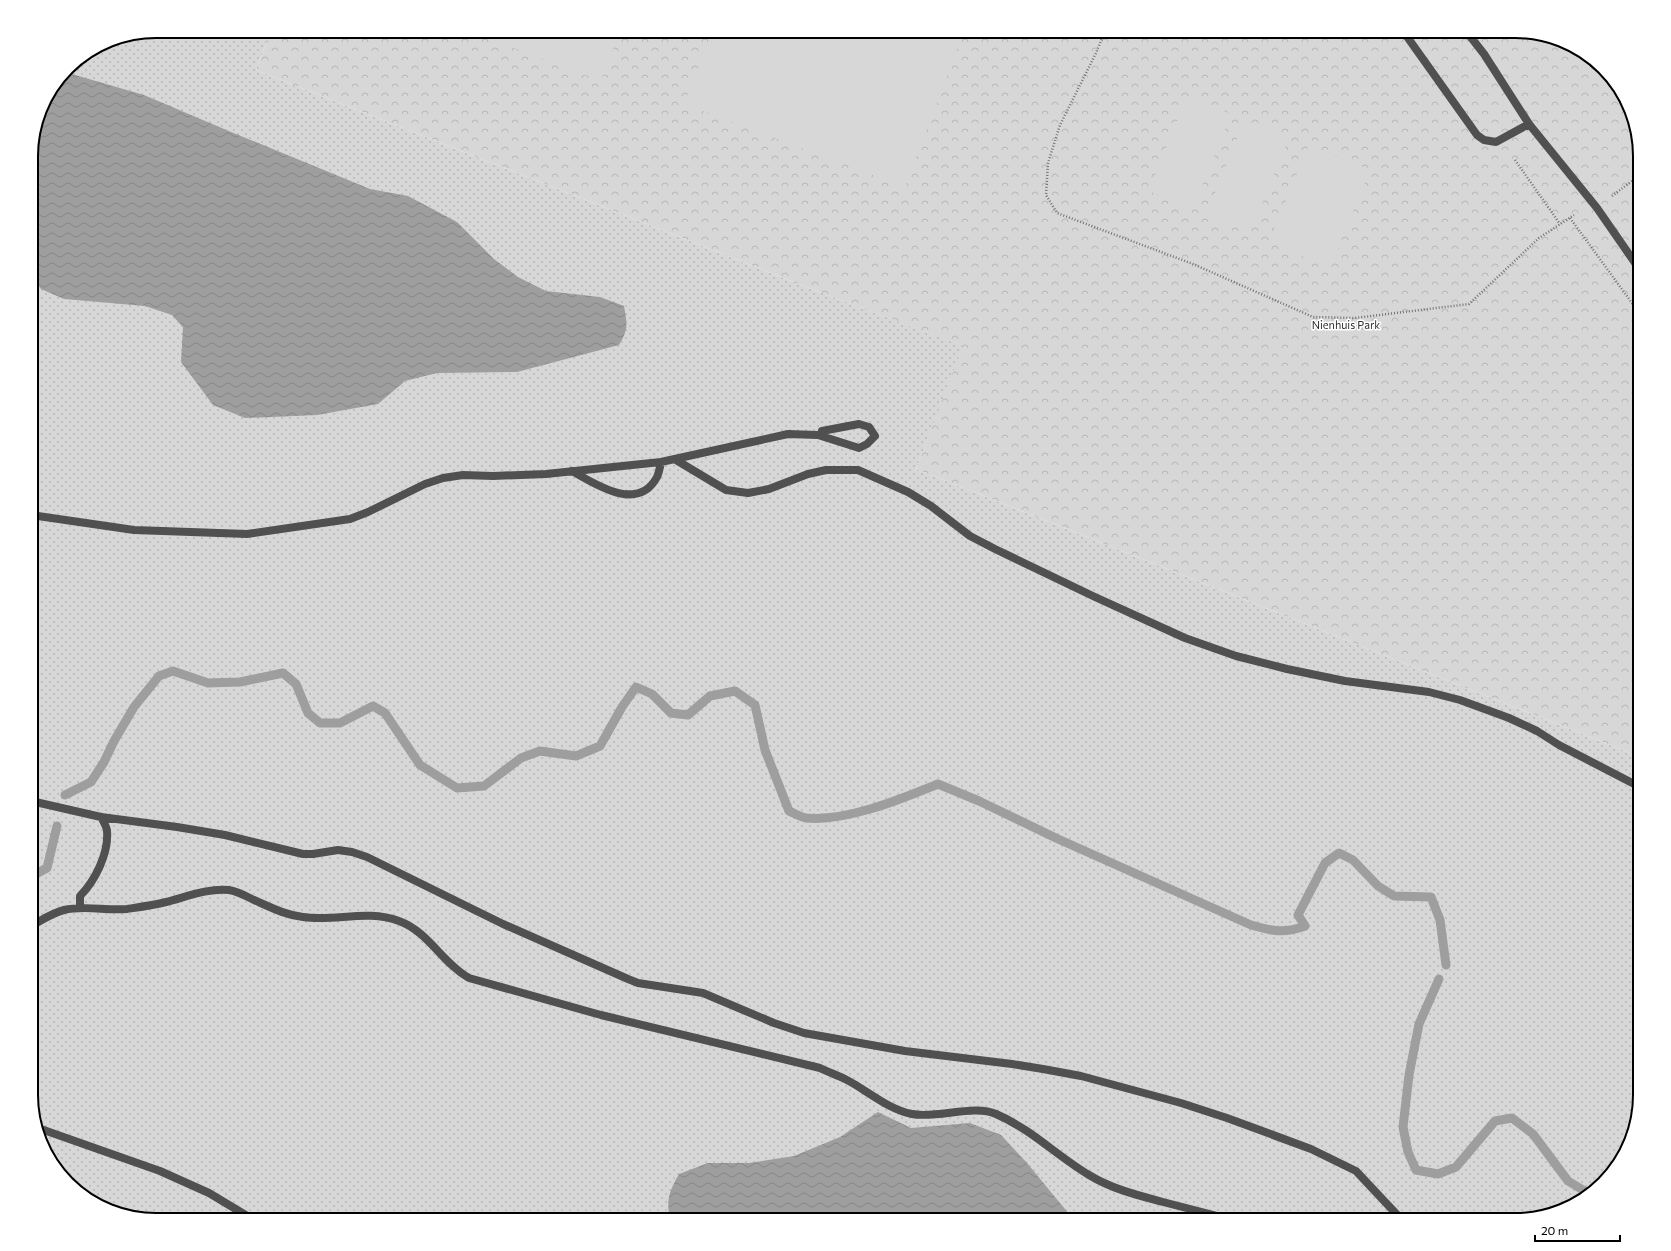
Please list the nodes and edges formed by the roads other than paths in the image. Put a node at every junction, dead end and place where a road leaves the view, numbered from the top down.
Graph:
1 (1408, 38) edge
2 (1471, 38) edge
3 (1529, 124) junction
4 (1633, 261) edge
5 (822, 431) dead end
6 (676, 460) junction
7 (661, 462) junction
8 (572, 471) junction
9 (38, 516) edge
10 (1633, 783) edge
11 (38, 803) edge
12 (101, 817) junction
13 (80, 907) junction
14 (38, 922) edge
15 (43, 1130) edge
16 (242, 1213) edge
17 (1206, 1213) edge
18 (1395, 1213) edge

1 - 3 lane
2 - 3 lane
3 - 4 lane
5 - 6 lane
6 - 7 lane
6 - 10 lane
7 - 8 lane
7 - 8 lane
8 - 9 lane
11 - 12 lane
12 - 13 lane
12 - 18 lane
13 - 14 lane
13 - 17 lane
15 - 16 lane

